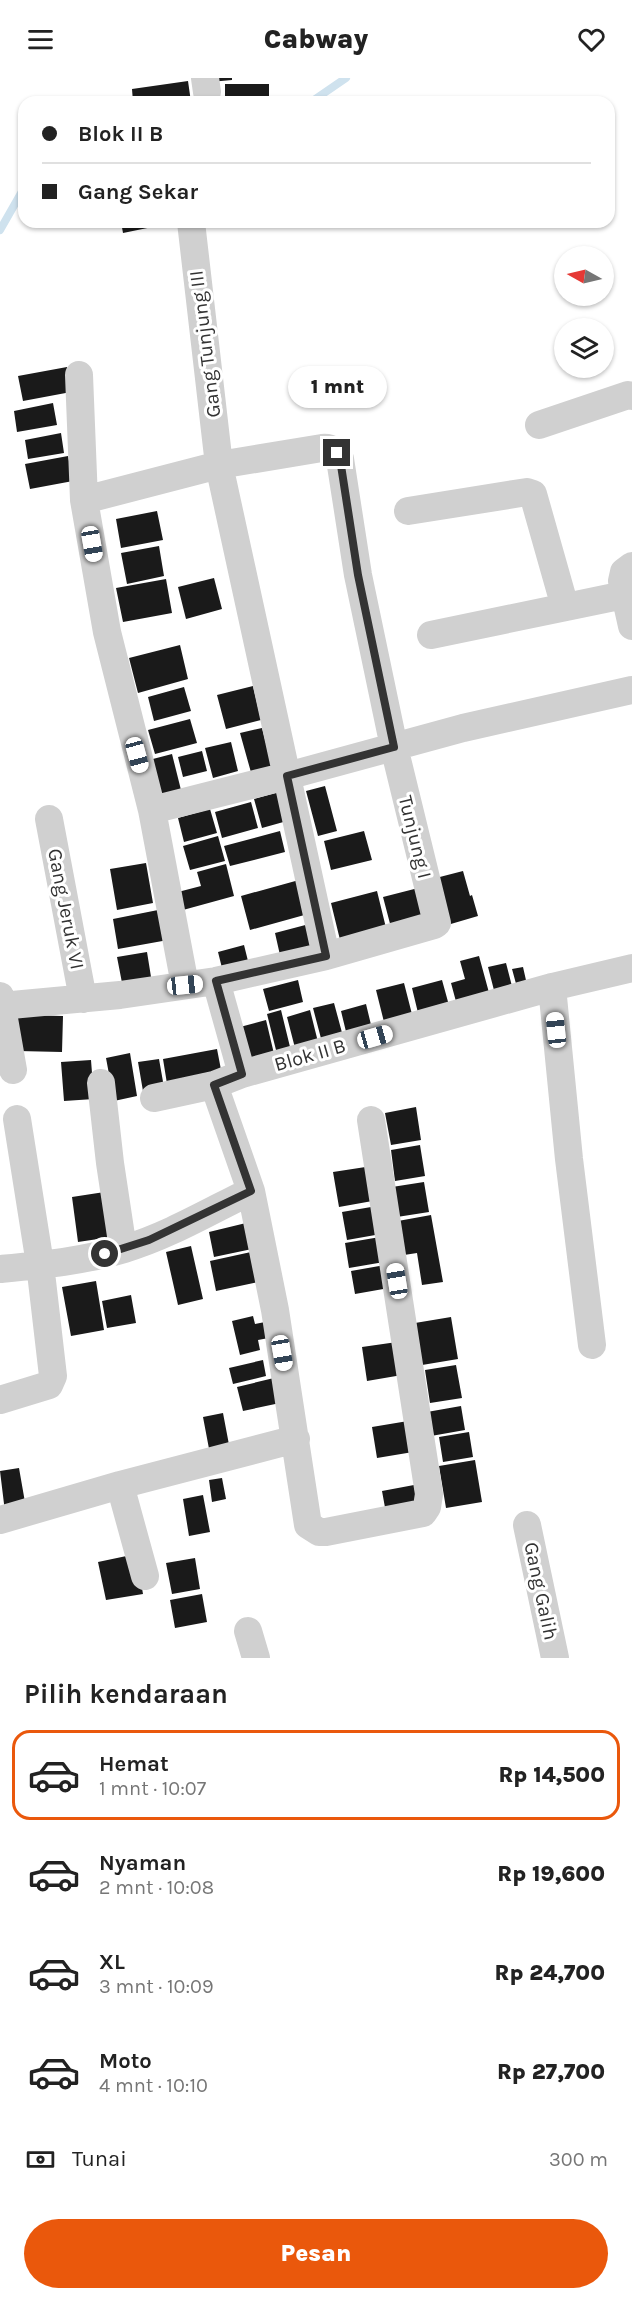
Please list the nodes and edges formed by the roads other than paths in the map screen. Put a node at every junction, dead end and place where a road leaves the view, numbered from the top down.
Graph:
1 (192, 228) edge
2 (80, 375) dead end
3 (632, 396) edge
4 (538, 425) dead end
5 (219, 465) junction
6 (84, 500) junction
7 (408, 511) dead end
8 (632, 566) edge
9 (624, 595) junction
10 (565, 606) junction
11 (632, 626) edge
12 (431, 635) dead end
13 (632, 690) edge
14 (394, 747) junction
15 (287, 776) junction
16 (152, 810) junction
17 (49, 819) dead end
18 (326, 956) junction
19 (632, 968) edge
20 (216, 981) junction
21 (185, 985) junction
22 (552, 987) junction
23 (82, 999) junction
24 (1, 1003) edge
25 (14, 1070) dead end
26 (242, 1074) junction
27 (101, 1083) dead end
28 (214, 1085) junction
29 (154, 1098) dead end
30 (17, 1119) dead end
31 (371, 1120) dead end
32 (251, 1191) junction
33 (123, 1249) junction
34 (40, 1264) junction
35 (0, 1269) edge
36 (592, 1345) dead end
37 (0, 1400) edge
38 (296, 1439) junction
39 (120, 1485) junction
40 (0, 1520) edge
41 (527, 1525) dead end
42 (145, 1576) dead end
43 (555, 1658) edge

1 - 5 street, Gang Tunjung III
2 - 6 street
3 - 4 street
5 - 6 street
5 - 14 street, Tunjung I
5 - 15 street, Gang Tunjung III
6 - 16 street
7 - 10 street
8 - 9 street
9 - 10 street
9 - 11 street
10 - 12 street
13 - 14 street
14 - 15 street
14 - 18 street, Tunjung I
15 - 16 street
15 - 18 street, Gang Tunjung III
16 - 21 street
17 - 23 street, Gang Jeruk VI
18 - 20 street
19 - 22 street, Blok II B
20 - 21 street
20 - 26 street
21 - 23 street
22 - 26 street, Blok II B
22 - 36 street
23 - 24 street
24 - 25 street
26 - 28 street, Blok II B
27 - 33 street
28 - 29 street, Blok II B
28 - 32 street
30 - 34 street
31 - 38 street
32 - 33 street
32 - 38 street
33 - 34 street
34 - 35 street
34 - 37 street
38 - 39 street
39 - 40 street
39 - 42 street
41 - 43 street, Gang Galih

